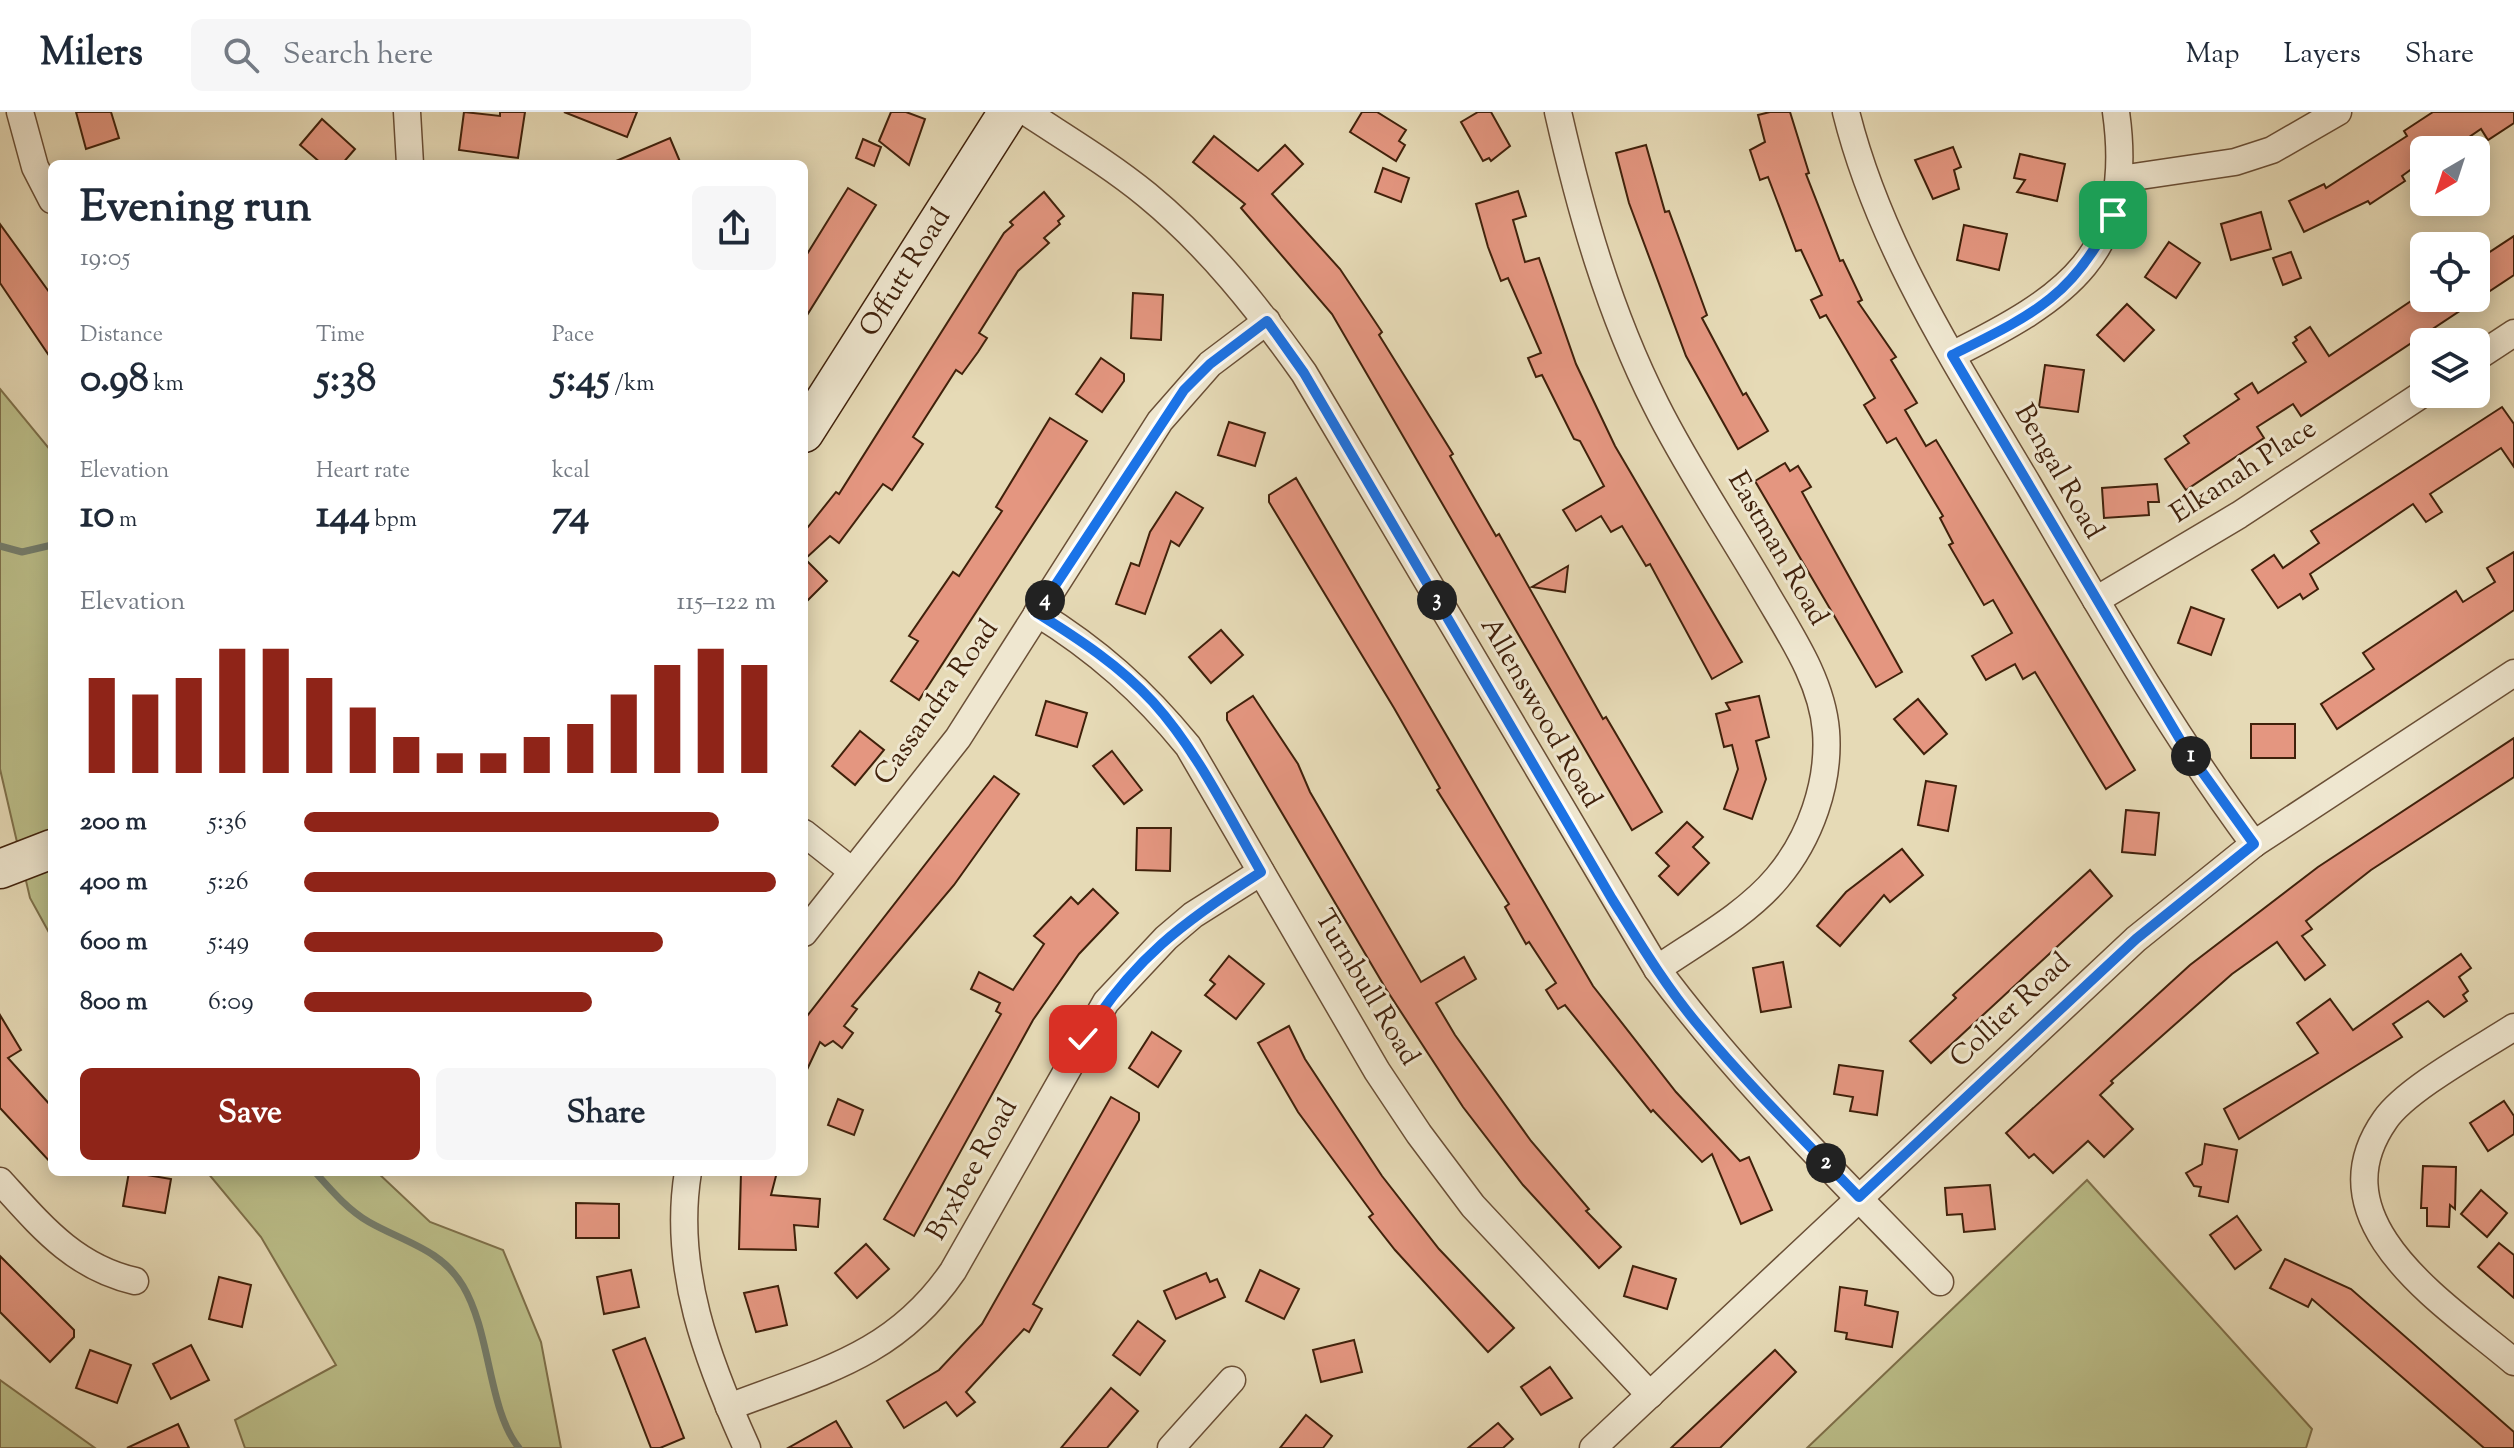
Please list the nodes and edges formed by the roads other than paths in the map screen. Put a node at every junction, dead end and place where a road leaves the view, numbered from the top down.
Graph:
1 (20, 112) edge
2 (407, 112) edge
3 (1008, 112) edge
4 (1026, 112) edge
5 (1558, 112) edge
6 (1846, 112) edge
7 (2116, 112) edge
8 (2338, 112) edge
9 (410, 160) edge
10 (2120, 179) junction
11 (48, 192) edge
12 (1267, 321) junction
13 (2514, 333) edge
14 (2490, 349) edge
15 (1952, 355) junction
16 (2410, 402) edge
17 (808, 427) edge
18 (2096, 600) junction
19 (1037, 613) junction
20 (2514, 673) edge
21 (808, 836) edge
22 (2254, 844) junction
23 (48, 851) edge
24 (0, 869) edge
25 (852, 871) junction
26 (1261, 872) junction
27 (808, 928) edge
28 (1657, 969) junction
29 (2514, 1027) edge
30 (688, 1176) edge
31 (0, 1181) edge
32 (1859, 1197) junction
33 (135, 1281) dead end
34 (1940, 1282) dead end
35 (2514, 1362) edge
36 (1232, 1380) dead end
37 (1650, 1395) junction
38 (729, 1407) junction
39 (747, 1448) edge
40 (1171, 1448) edge
41 (1593, 1448) edge

1 - 11 street
2 - 9 street
3 - 17 street, Offutt Road
4 - 12 street, Allenswood Road
5 - 28 street, Eastman Road
6 - 15 street, Bengal Road
7 - 10 street
8 - 10 street
10 - 15 street
12 - 19 street, Cassandra Road
12 - 28 street, Allenswood Road
13 - 14 street
15 - 18 street, Bengal Road
16 - 18 street, Elkanah Place
18 - 22 street, Bengal Road
19 - 25 street, Cassandra Road
19 - 26 street, Turnbull Road
20 - 22 street, Collier Road
21 - 25 street
22 - 32 street, Collier Road
23 - 24 street
25 - 27 street, Cassandra Road
26 - 37 street, Turnbull Road
26 - 38 street, Byxbee Road
28 - 32 street, Allenswood Road
29 - 35 street
30 - 38 street
31 - 33 street
32 - 34 street, Allenswood Road
32 - 37 street, Collier Road
36 - 40 street
37 - 41 street, Collier Road
38 - 39 street

